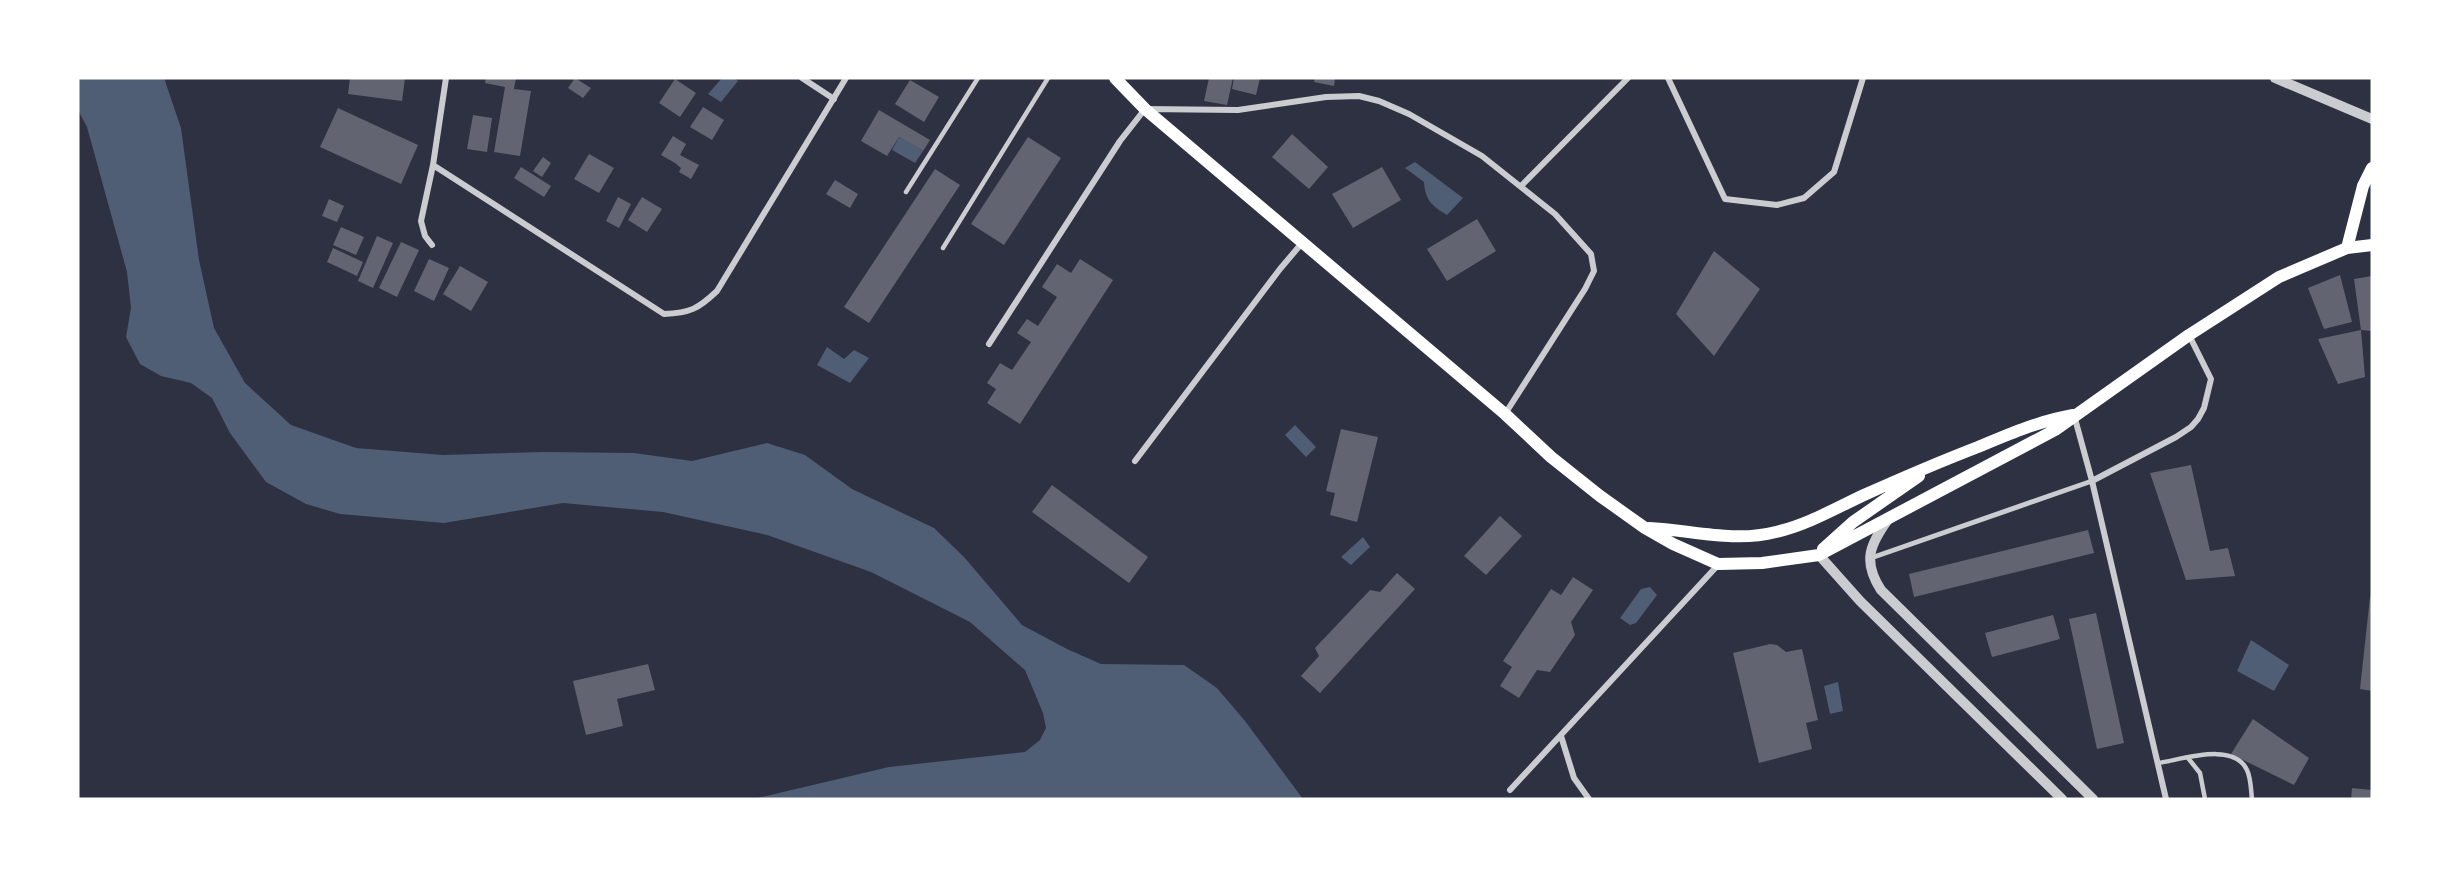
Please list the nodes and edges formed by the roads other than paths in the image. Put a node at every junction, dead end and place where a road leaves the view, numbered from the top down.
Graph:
1 (446, 78) edge
2 (802, 78) edge
3 (846, 78) edge
4 (978, 78) edge
5 (1048, 78) edge
6 (1115, 78) edge
7 (1628, 78) edge
8 (1668, 78) edge
9 (1863, 78) edge
10 (2275, 78) edge
11 (834, 99) junction
12 (1145, 109) junction
13 (2372, 119) edge
14 (433, 165) junction
15 (2372, 168) edge
16 (1521, 186) junction
17 (906, 192) dead end
18 (1302, 243) junction
19 (432, 245) dead end
20 (2372, 245) edge
21 (943, 248) dead end
22 (2347, 248) junction
23 (2189, 335) junction
24 (988, 344) dead end
25 (1505, 414) junction
26 (2074, 415) junction
27 (1135, 461) dead end
28 (1924, 467) junction
29 (2092, 481) junction
30 (1890, 516) junction
31 (1645, 528) junction
32 (1819, 555) junction
33 (1870, 559) junction
34 (1718, 564) junction
35 (1561, 736) junction
36 (2188, 758) junction
37 (2158, 763) junction
38 (1510, 790) dead end
39 (1589, 799) edge
40 (2062, 799) edge
41 (2093, 799) edge
42 (2166, 799) edge
43 (2205, 799) edge
44 (2252, 799) edge

1 - 14 street
2 - 11 street
3 - 11 street
4 - 17 lane
5 - 21 lane
6 - 12 main road
7 - 16 street
8 - 9 street
10 - 13 street
11 - 14 street
12 - 16 street
12 - 18 main road
12 - 24 street
14 - 19 street
15 - 22 main road
16 - 25 street
18 - 25 main road
18 - 27 street
20 - 22 main road
22 - 23 main road
23 - 26 main road
23 - 29 street
25 - 31 main road
26 - 28 main road
26 - 29 street
26 - 30 main road
28 - 31 main road
28 - 32 main road
29 - 33 street
29 - 37 street
30 - 32 main road
30 - 33 street
31 - 34 main road
32 - 34 main road
32 - 40 street
33 - 41 street
34 - 35 street
35 - 38 street
35 - 39 street
36 - 37 lane
36 - 43 lane
36 - 44 lane
37 - 42 street

